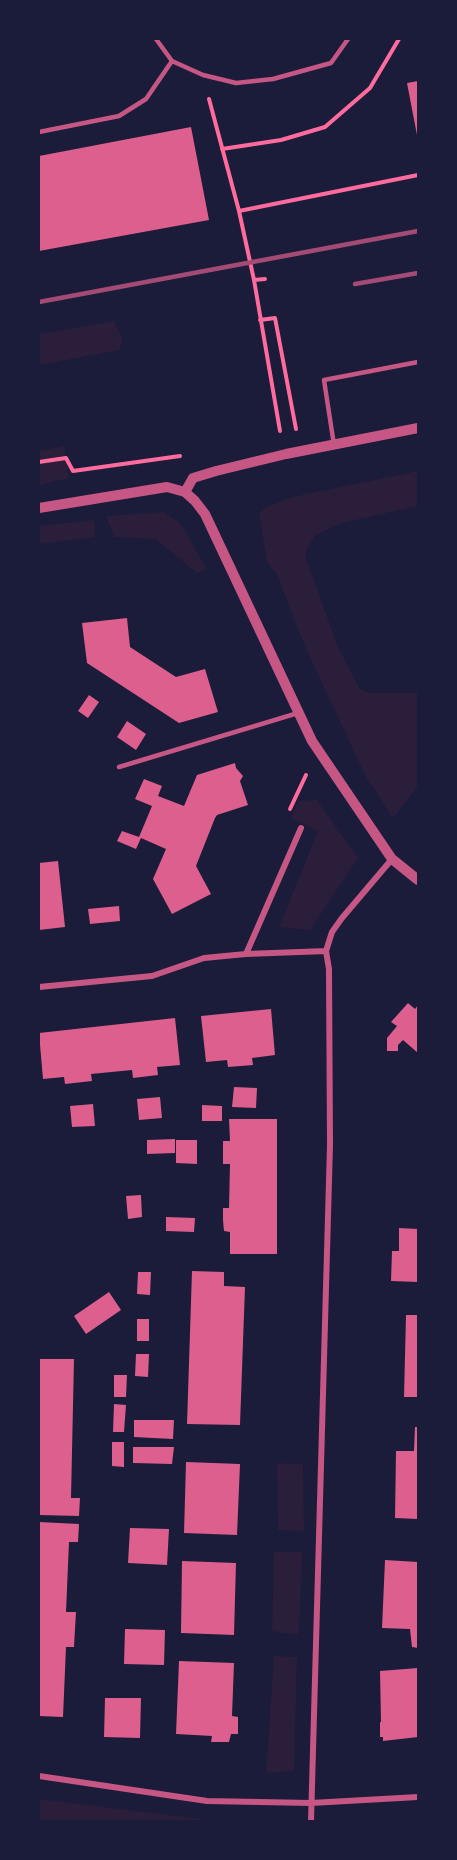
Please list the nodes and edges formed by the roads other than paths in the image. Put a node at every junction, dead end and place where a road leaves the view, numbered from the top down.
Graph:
1 (156, 39) edge
2 (348, 39) edge
3 (172, 61) junction
4 (39, 132) edge
5 (418, 362) edge
6 (418, 428) edge
7 (334, 445) junction
8 (185, 492) junction
9 (39, 508) edge
10 (298, 712) junction
11 (119, 767) dead end
12 (302, 828) road end
13 (392, 859) junction
14 (418, 880) edge
15 (326, 951) junction
16 (246, 954) junction
17 (39, 987) edge
18 (39, 1776) edge
19 (418, 1797) edge
20 (311, 1803) junction
21 (311, 1821) edge

1 - 3 lane
2 - 3 lane
3 - 4 lane
5 - 7 lane
6 - 7 street
7 - 8 street
8 - 9 street
8 - 10 street
10 - 11 lane
10 - 13 street
12 - 16 street
13 - 14 street
13 - 15 street
15 - 16 street
15 - 20 street
16 - 17 street
18 - 20 street
19 - 20 street
20 - 21 street

